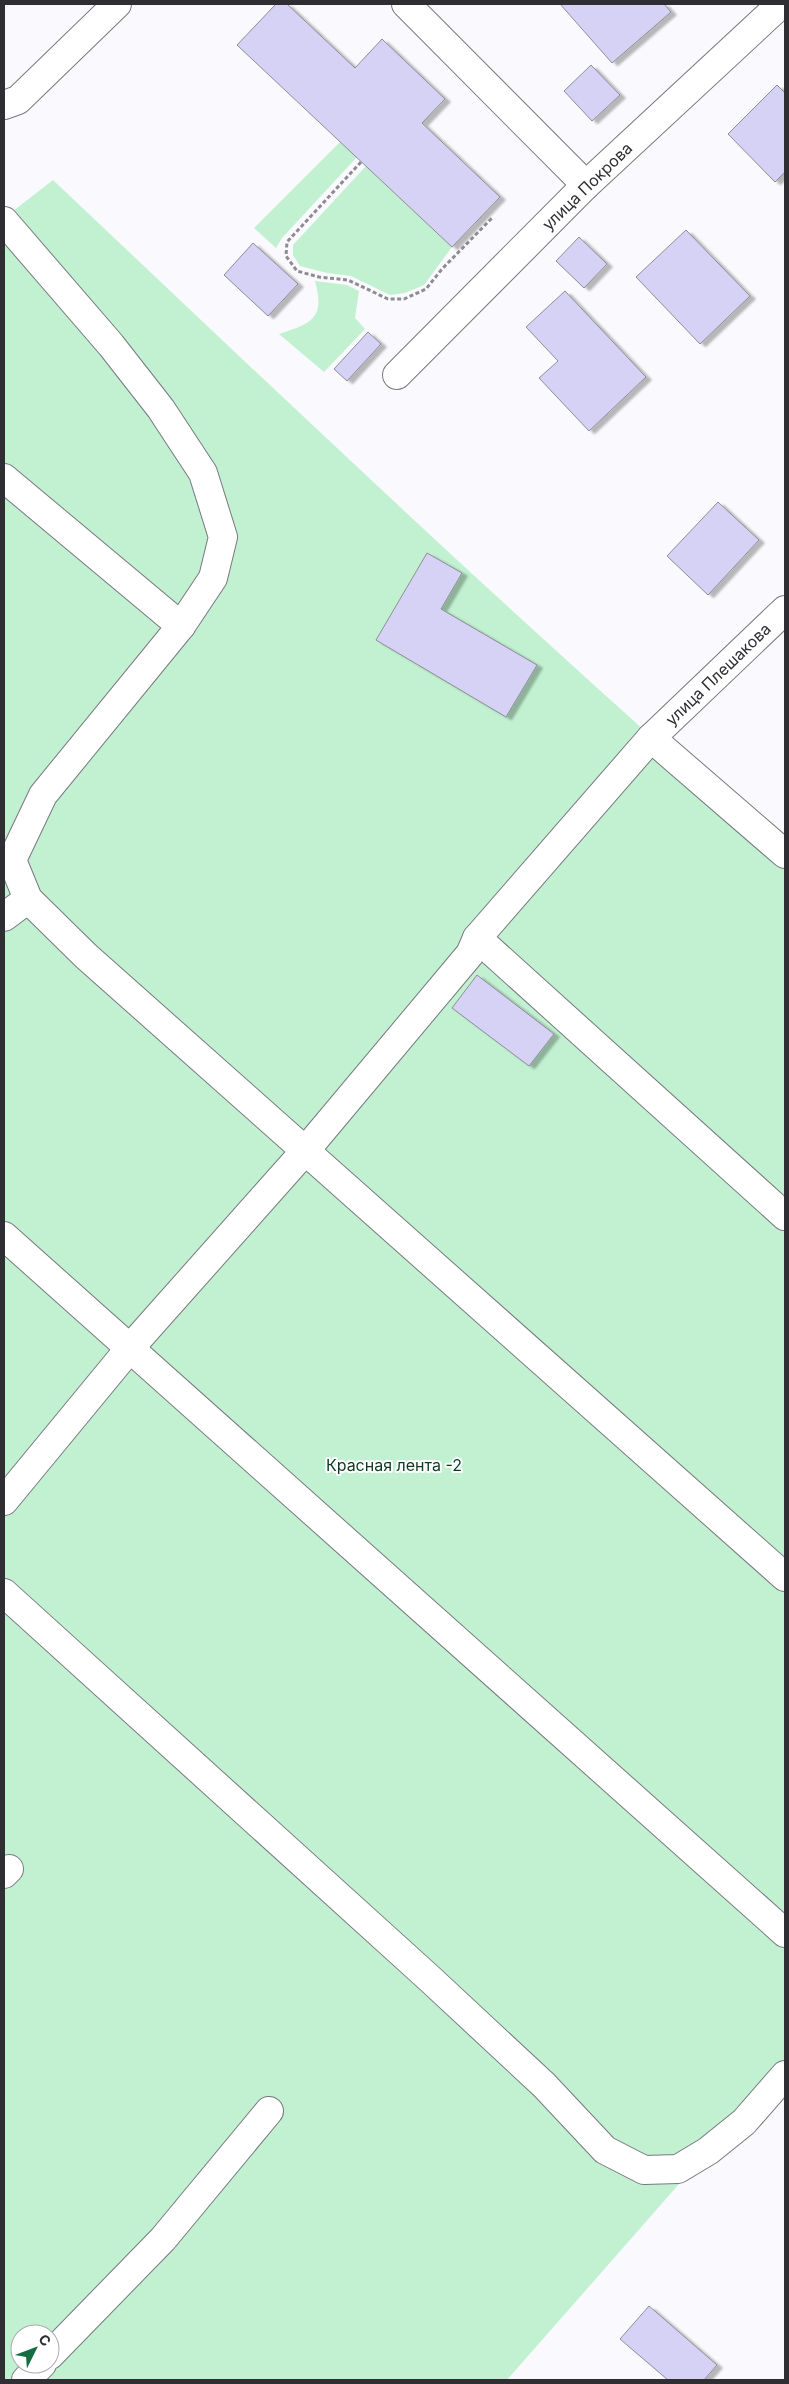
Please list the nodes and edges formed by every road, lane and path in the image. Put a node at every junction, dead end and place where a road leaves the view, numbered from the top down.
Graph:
1 (118, 4) edge
2 (406, 4) edge
3 (782, 4) edge
4 (4, 105) edge
5 (361, 162) dead end
6 (586, 184) junction
7 (492, 218) dead end
8 (4, 221) edge
9 (397, 374) dead end
10 (4, 478) edge
11 (785, 610) edge
12 (181, 626) junction
13 (651, 738) junction
14 (785, 854) edge
15 (28, 899) junction
16 (4, 917) edge
17 (477, 938) junction
18 (305, 1151) junction
19 (785, 1216) edge
20 (4, 1236) edge
21 (130, 1348) junction
22 (4, 1502) edge
23 (785, 1577) edge
24 (4, 1593) edge
25 (785, 1933) edge
26 (785, 2076) edge
27 (269, 2111) dead end
28 (60, 2345) edge

1 - 4 street
2 - 6 street
3 - 6 street, улица Покрова
5 - 7 path
6 - 9 street, улица Покрова
8 - 12 street
10 - 12 street
11 - 13 street, улица Плешакова
12 - 15 street
13 - 14 street
13 - 17 street, улица Плешакова
15 - 16 street
15 - 18 street
17 - 18 street, улица Плешакова
17 - 19 street
18 - 21 street, улица Плешакова
18 - 23 street
20 - 21 street
21 - 22 street, улица Плешакова
21 - 25 street
24 - 26 street
27 - 28 street

